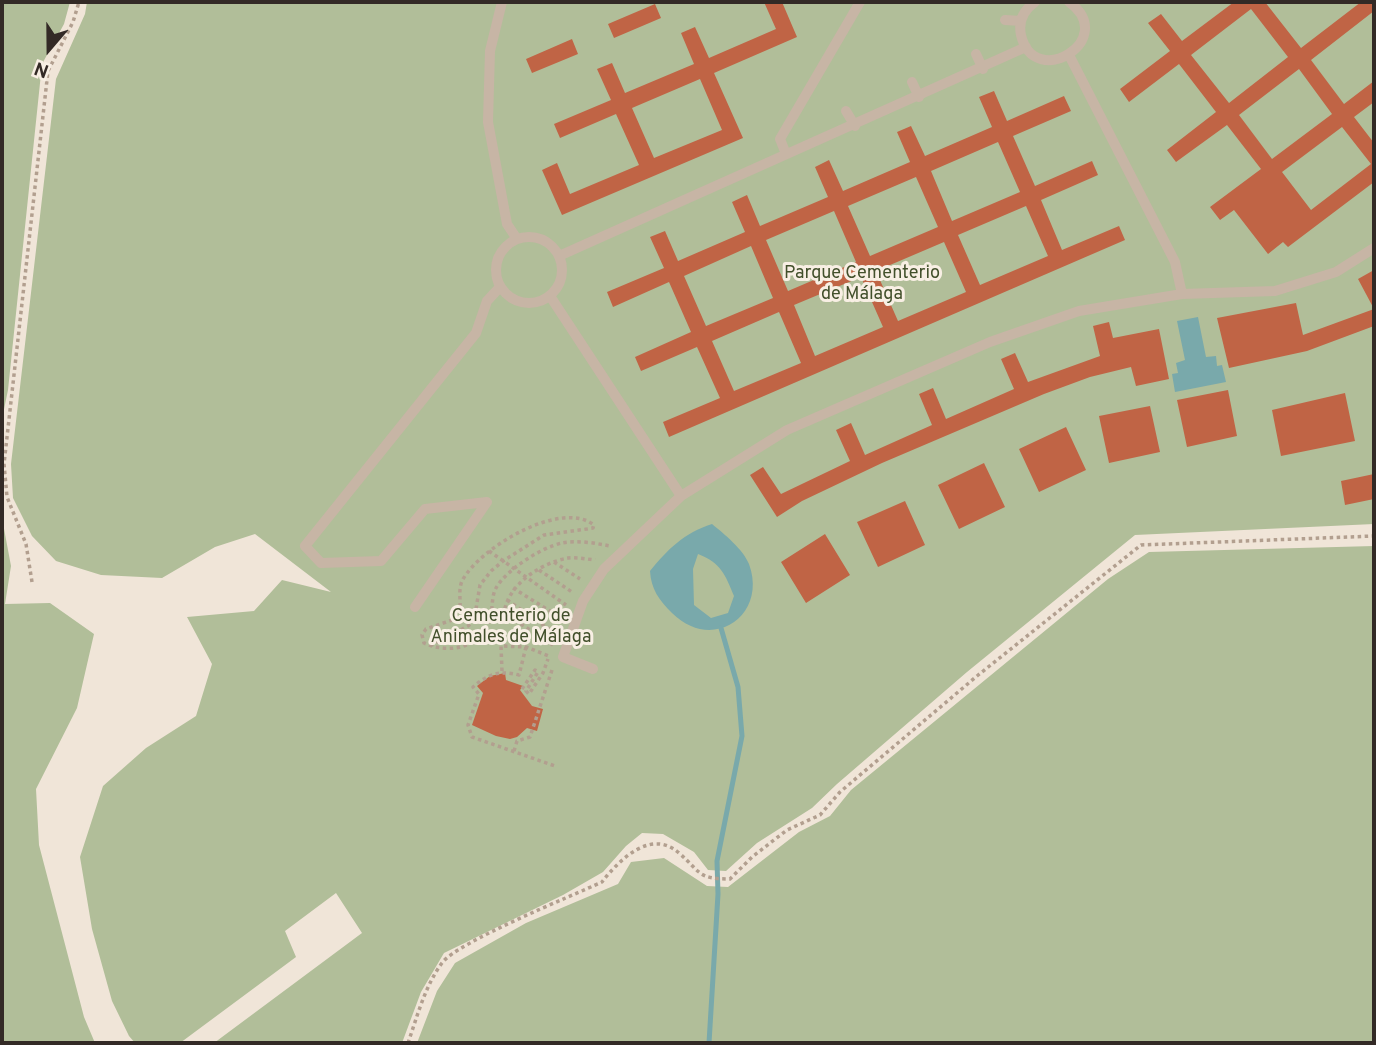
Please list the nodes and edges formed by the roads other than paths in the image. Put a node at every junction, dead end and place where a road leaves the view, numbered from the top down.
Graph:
1 (502, 2) edge
2 (860, 2) edge
3 (1035, 2) edge
4 (1075, 3) edge
5 (1005, 20) dead end
6 (1021, 21) junction
7 (1026, 47) junction
8 (975, 54) dead end
9 (1069, 55) junction
10 (983, 69) junction
11 (912, 82) dead end
12 (919, 97) junction
13 (846, 111) dead end
14 (855, 126) junction
15 (786, 154) junction
16 (517, 239) junction
17 (1374, 248) edge
18 (559, 256) junction
19 (500, 287) junction
20 (1182, 294) junction
21 (550, 296) junction
22 (681, 496) junction
23 (415, 607) dead end
24 (593, 668) dead end

1 - 16 lane
2 - 15 lane
3 - 6 lane
4 - 9 lane
5 - 6 lane
6 - 7 lane
7 - 9 lane
7 - 10 lane
8 - 10 lane
9 - 20 lane
10 - 12 lane
11 - 12 lane
12 - 14 lane
13 - 14 lane
14 - 15 lane
15 - 18 lane
16 - 18 lane
16 - 19 lane
17 - 20 lane
18 - 21 lane
19 - 21 lane
19 - 23 lane
20 - 22 lane
21 - 22 lane
22 - 24 lane

